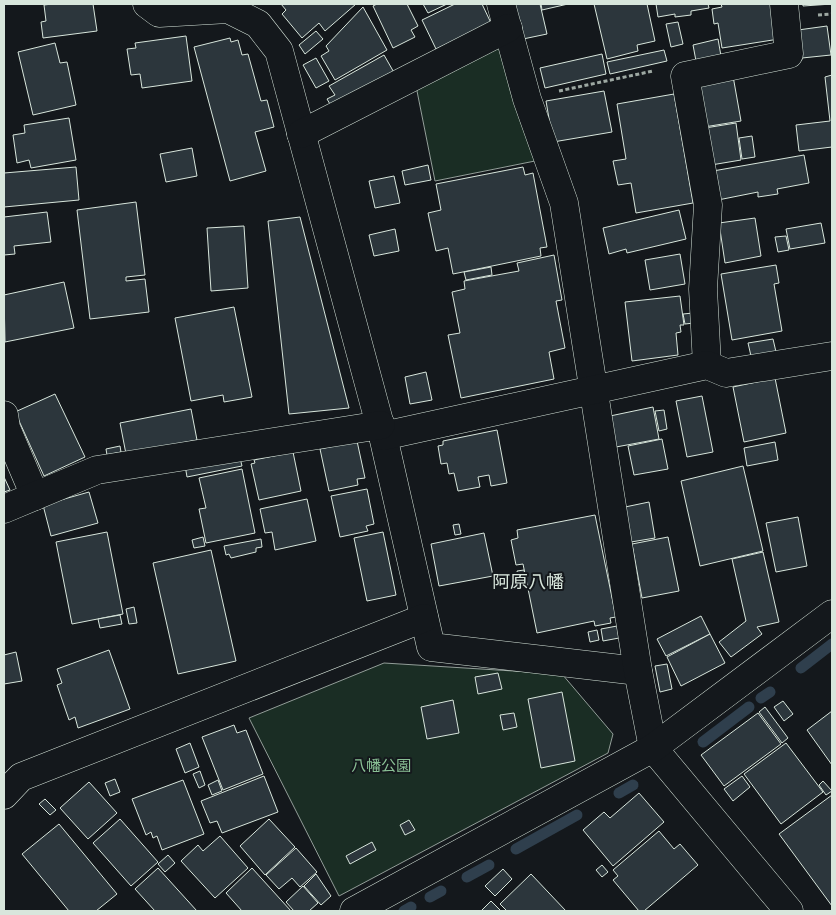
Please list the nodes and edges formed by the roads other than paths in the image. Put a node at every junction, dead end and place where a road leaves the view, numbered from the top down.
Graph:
1 (146, 4) edge
2 (784, 4) edge
3 (504, 16) edge
4 (302, 134) junction
5 (832, 356) edge
6 (707, 365) junction
7 (594, 391) junction
8 (4, 416) edge
9 (382, 430) junction
10 (35, 496) junction
11 (4, 509) edge
12 (832, 614) edge
13 (424, 618) junction
14 (638, 671) junction
15 (653, 748) junction
16 (10, 779) edge
17 (354, 911) edge
18 (789, 911) edge

1 - 4 street
2 - 6 street
3 - 4 street
3 - 7 street
4 - 9 street
5 - 6 street
6 - 7 street
7 - 9 street
7 - 14 street
8 - 10 street
9 - 10 street
9 - 13 street
10 - 11 street
12 - 15 street
13 - 14 street
13 - 16 street
14 - 15 street
15 - 17 street
15 - 18 street

